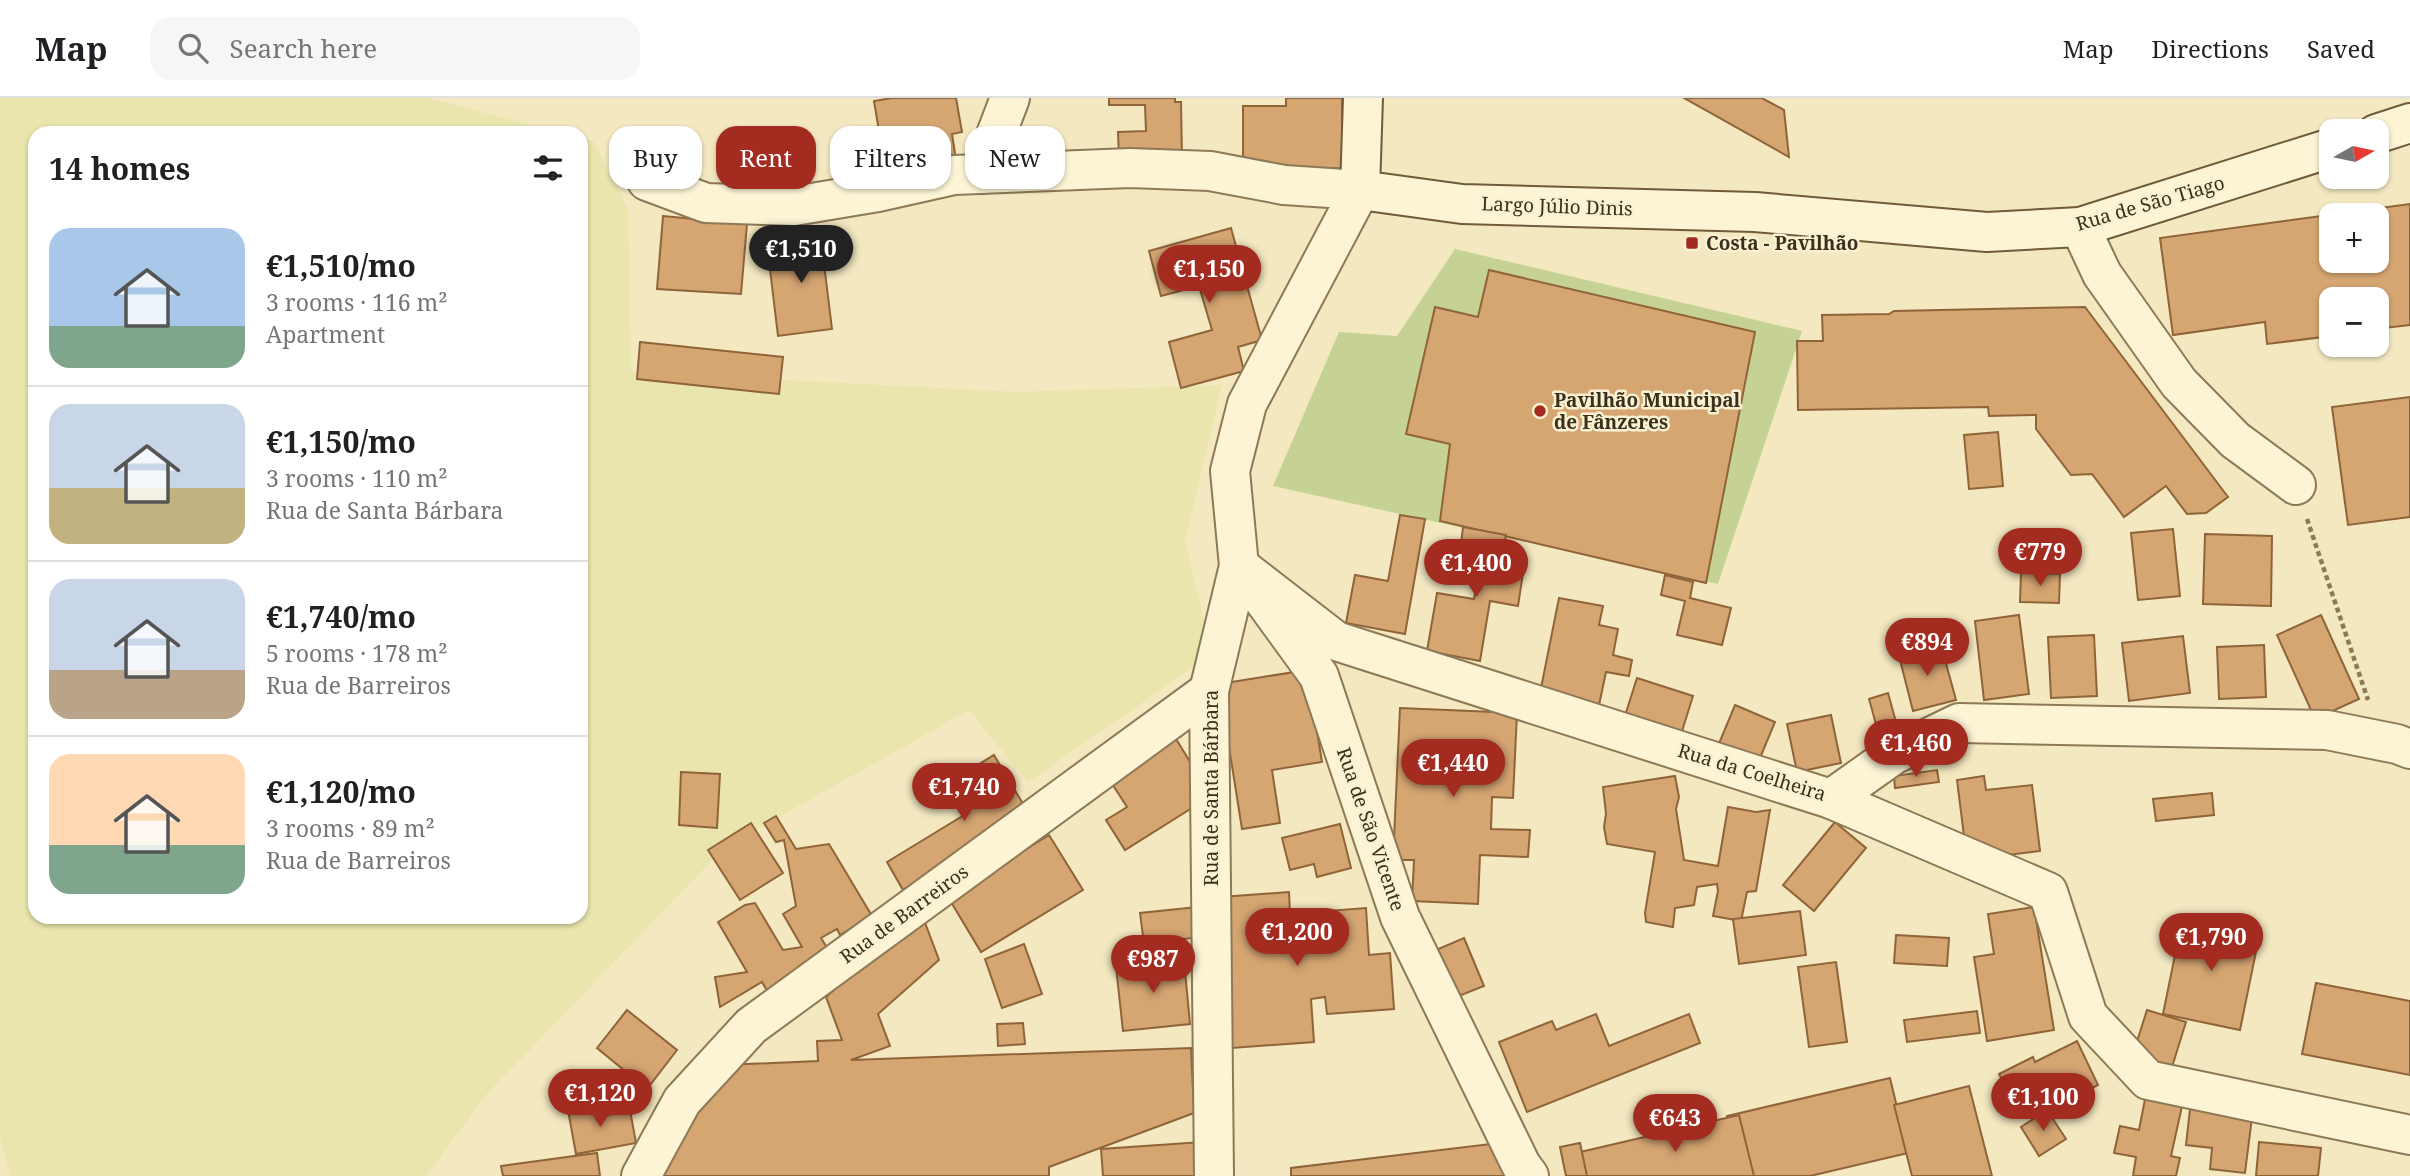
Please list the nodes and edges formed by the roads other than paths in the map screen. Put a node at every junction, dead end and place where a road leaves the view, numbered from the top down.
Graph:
1 (1010, 98) edge
2 (1363, 98) edge
3 (2410, 123) edge
4 (999, 126) edge
5 (2389, 130) edge
6 (2319, 152) edge
7 (1065, 171) edge
8 (965, 175) edge
9 (669, 189) edge
10 (1360, 190) junction
11 (1755, 212) joint
12 (2080, 227) junction
13 (2296, 485) road end
14 (1239, 566) junction
15 (1209, 691) junction
16 (2396, 745) edge
17 (1831, 799) junction
18 (2410, 1135) edge
19 (640, 1176) edge
20 (1214, 1176) edge
21 (1529, 1176) edge

1 - 4 street
2 - 10 street, Rua de Santa Bárbara
3 - 5 street
6 - 12 street, Rua de São Tiago
7 - 10 street, Largo Júlio Dinis
8 - 9 street, Largo Júlio Dinis
10 - 11 street, Largo Júlio Dinis
10 - 14 street, Rua de Santa Bárbara
11 - 12 street, Rua de São Tiago
12 - 13 street
14 - 15 street, Rua de Santa Bárbara
14 - 17 street, Rua da Coelheira
14 - 21 street, Rua de São Vicente
15 - 19 street, Rua de Barreiros
15 - 20 street, Rua de Santa Bárbara
16 - 17 street, Rua da Coelheira
17 - 18 street

